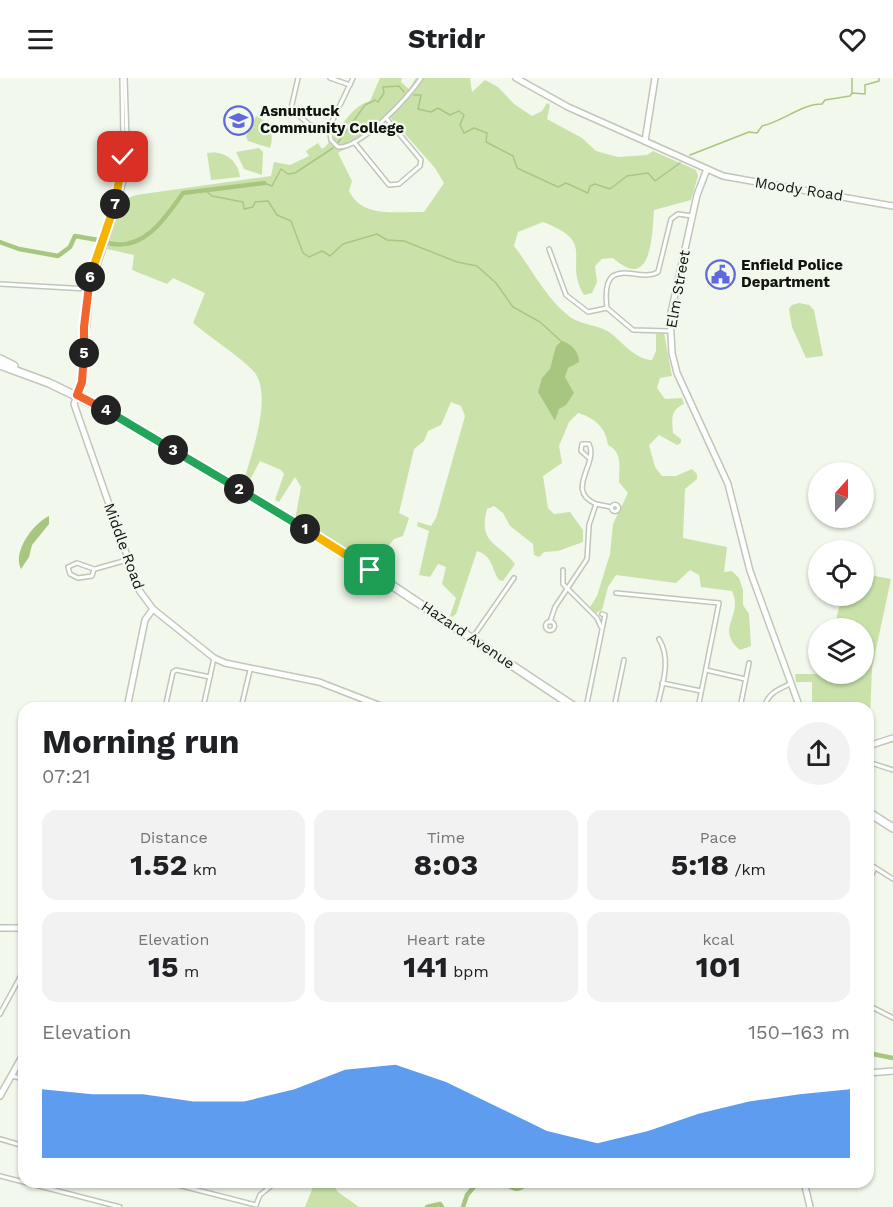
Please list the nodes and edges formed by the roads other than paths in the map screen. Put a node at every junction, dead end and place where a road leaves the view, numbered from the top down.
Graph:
1 (123, 78) edge
2 (298, 78) edge
3 (330, 78) edge
4 (353, 78) edge
5 (421, 78) edge
6 (516, 78) edge
7 (655, 78) edge
8 (350, 85) junction
9 (386, 118) junction
10 (329, 130) junction
11 (645, 141) junction
12 (354, 142) junction
13 (707, 170) junction
14 (893, 206) edge
15 (692, 216) junction
16 (549, 249) dead end
17 (0, 284) edge
18 (90, 289) junction
19 (607, 308) junction
20 (670, 331) junction
21 (0, 359) edge
22 (0, 365) edge
23 (15, 369) junction
24 (77, 395) junction
25 (590, 459) junction
26 (597, 504) junction
27 (611, 507) dead end
28 (127, 560) junction
29 (94, 569) junction
30 (563, 570) dead end
31 (514, 578) dead end
32 (567, 589) junction
33 (616, 593) dead end
34 (153, 609) junction
35 (602, 614) dead end
36 (550, 621) dead end
37 (602, 628) junction
38 (472, 639) junction
39 (659, 639) dead end
40 (214, 658) junction
41 (624, 660) dead end
42 (749, 663) dead end
43 (250, 670) junction
44 (706, 670) junction
45 (210, 677) junction
46 (746, 679) junction
47 (662, 683) junction
48 (790, 684) junction
49 (701, 691) junction
50 (128, 702) edge
51 (166, 702) edge
52 (204, 702) edge
53 (242, 702) edge
54 (371, 702) edge
55 (567, 702) edge
56 (587, 702) edge
57 (615, 702) edge
58 (658, 702) edge
59 (699, 702) edge
60 (741, 702) edge
61 (766, 702) edge
62 (798, 702) edge
63 (893, 738) edge
64 (874, 744) edge
65 (874, 764) edge
66 (893, 770) edge
67 (874, 816) edge
68 (893, 828) edge
69 (875, 868) edge
70 (893, 879) edge
71 (18, 928) edge
72 (0, 929) edge
73 (18, 981) edge
74 (874, 1008) edge
75 (0, 1014) edge
76 (893, 1018) edge
77 (18, 1064) edge
78 (893, 1071) edge
79 (874, 1073) edge
80 (12, 1076) junction
81 (18, 1078) edge
82 (0, 1096) edge
83 (0, 1139) edge
84 (18, 1144) edge
85 (0, 1176) edge
86 (18, 1181) edge
87 (46, 1188) edge
88 (188, 1188) edge
89 (269, 1188) edge
90 (805, 1188) edge
91 (255, 1206) edge
92 (120, 1207) edge
93 (810, 1207) edge

1 - 18 street
2 - 10 street
3 - 8 street
4 - 8 street
5 - 9 street
6 - 11 street
7 - 11 street
8 - 10 street
9 - 12 street
9 - 12 street
10 - 12 street
11 - 13 street
13 - 14 street, Moody Road
13 - 15 street, Elm Street
15 - 19 street
15 - 20 street, Elm Street
16 - 19 street
17 - 18 street
18 - 24 street
19 - 20 street
20 - 48 street, Elm Street
21 - 23 main road, Hazard Avenue
22 - 23 main road, Hazard Avenue
23 - 24 main road, Hazard Avenue
24 - 28 street, Middle Road
24 - 38 main road, Hazard Avenue
25 - 25 street
25 - 26 street
26 - 27 street
26 - 32 street
28 - 29 street
28 - 34 street, Middle Road
29 - 29 street
30 - 32 street
31 - 38 street
32 - 36 street
32 - 37 street
33 - 44 street
34 - 40 street, Middle Road
34 - 50 street
35 - 37 street
37 - 56 street
38 - 55 main road, Hazard Avenue
39 - 47 street
40 - 43 street, Middle Road
40 - 45 street
41 - 57 street
42 - 46 street
43 - 53 street
43 - 54 street, Middle Road
44 - 46 street
44 - 49 street
45 - 51 street
45 - 52 street
46 - 60 street
47 - 49 street
47 - 58 street
48 - 61 street
48 - 62 street, Elm Street
49 - 59 street
63 - 64 street
65 - 66 street
67 - 68 main road
69 - 70 street
71 - 72 street
73 - 75 street
74 - 76 street
77 - 80 street
78 - 79 street
80 - 81 street
80 - 82 street
83 - 84 street
85 - 86 street
87 - 92 street
88 - 91 street
89 - 91 street
90 - 93 street

